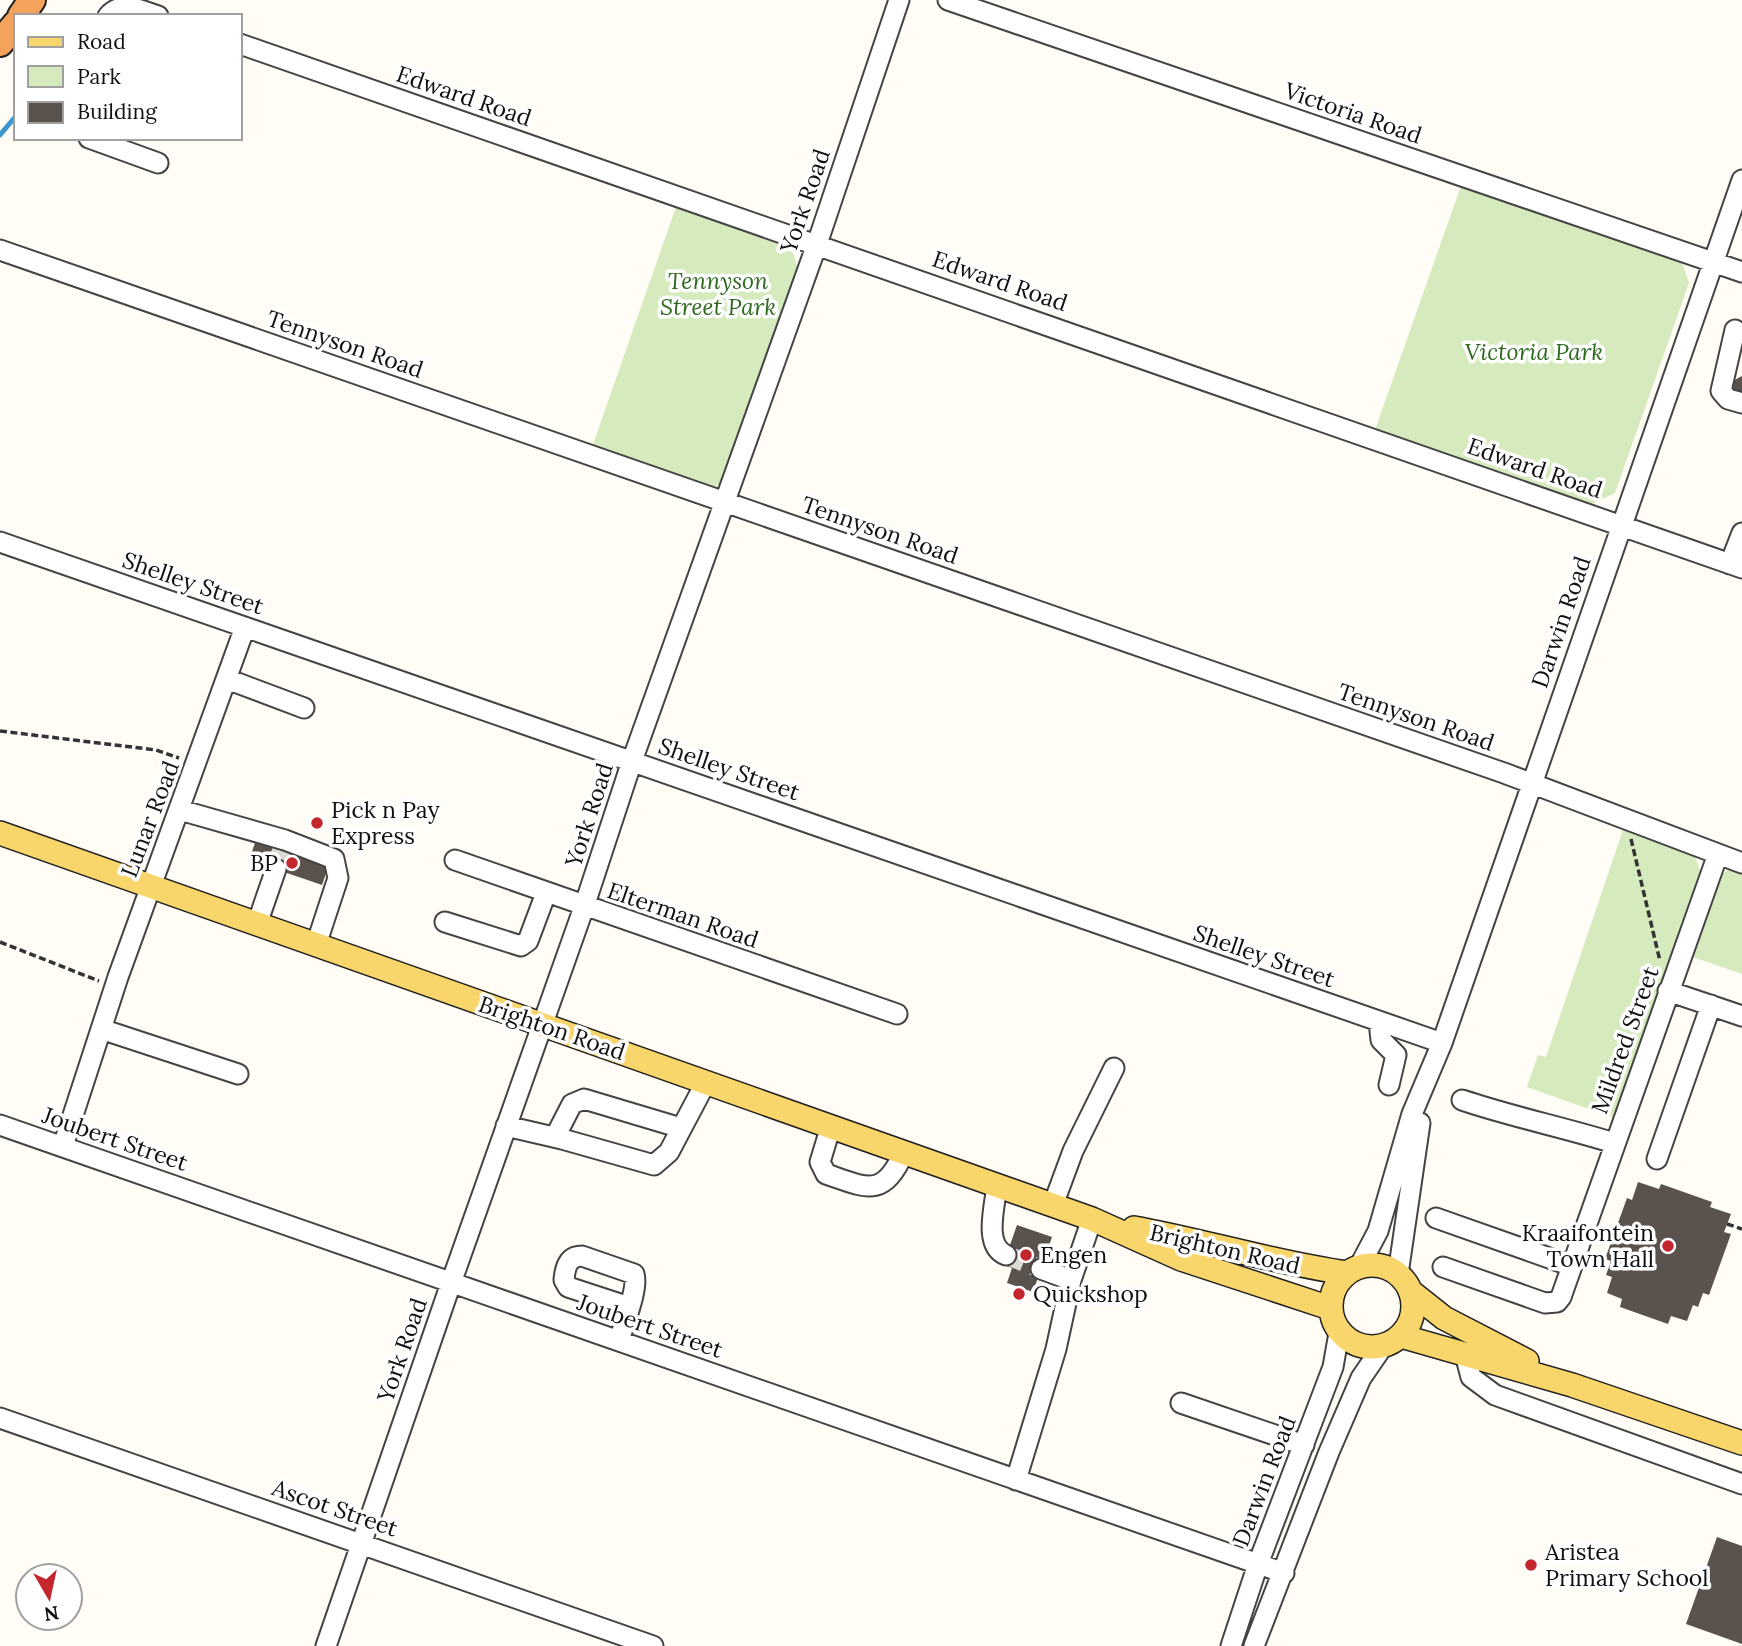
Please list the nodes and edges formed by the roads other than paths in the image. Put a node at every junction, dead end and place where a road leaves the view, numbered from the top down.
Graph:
1 (12, 0) edge
2 (899, 0) edge
3 (948, 0) edge
4 (113, 11) edge
5 (0, 13) edge
6 (152, 14) edge
7 (14, 26) edge
8 (0, 43) edge
9 (242, 45) edge
10 (95, 140) edge
11 (158, 163) dead end
12 (1742, 180) edge
13 (817, 244) junction
14 (0, 250) edge
15 (1713, 262) junction
16 (1742, 272) edge
17 (1735, 330) dead end
18 (1742, 404) edge
19 (726, 503) junction
20 (1622, 524) junction
21 (1742, 533) edge
22 (0, 542) edge
23 (1736, 566) edge
24 (245, 627) junction
25 (227, 679) junction
26 (304, 708) dead end
27 (632, 761) junction
28 (1531, 786) junction
29 (180, 810) junction
30 (0, 833) edge
31 (1718, 854) junction
32 (455, 860) dead end
33 (1742, 863) edge
34 (276, 869) tunnel mouth
35 (151, 885) junction
36 (546, 893) junction
37 (584, 907) junction
38 (445, 922) dead end
39 (257, 924) junction
40 (316, 945) junction
41 (1668, 990) junction
42 (1711, 1005) junction
43 (897, 1014) dead end
44 (1742, 1016) edge
45 (1379, 1022) junction
46 (542, 1025) junction
47 (101, 1029) junction
48 (1441, 1043) junction
49 (1114, 1068) dead end
50 (237, 1074) dead end
51 (1427, 1081) junction
52 (706, 1083) junction
53 (1389, 1085) dead end
54 (1462, 1100) dead end
55 (0, 1125) edge
56 (506, 1126) junction
57 (831, 1126) junction
58 (681, 1128) junction
59 (555, 1137) junction
60 (1614, 1143) junction
61 (62, 1146) junction
62 (904, 1152) junction
63 (1657, 1159) dead end
64 (997, 1185) junction
65 (1053, 1205) junction
66 (1436, 1218) dead end
67 (1098, 1221) junction
68 (1006, 1255) dead end
69 (1572, 1266) junction
70 (1443, 1267) dead end
71 (1041, 1269) tunnel mouth
72 (1353, 1270) junction
73 (1071, 1280) junction
74 (1404, 1282) junction
75 (451, 1283) junction
76 (629, 1307) dead end
77 (1330, 1308) junction
78 (1339, 1333) junction
79 (619, 1341) junction
80 (1392, 1341) junction
81 (1465, 1354) junction
82 (1573, 1385) junction
83 (1181, 1402) dead end
84 (0, 1418) edge
85 (1742, 1443) edge
86 (1304, 1445) junction
87 (1016, 1480) junction
88 (1742, 1484) edge
89 (362, 1544) junction
90 (1258, 1564) junction
91 (1284, 1573) junction
92 (327, 1646) edge
93 (653, 1646) edge
94 (1231, 1646) edge
95 (1254, 1646) edge

1 - 5 highway
2 - 13 street, York Road
3 - 15 street, Victoria Road
4 - 6 street
7 - 8 highway
9 - 13 street, Edward Road
10 - 11 street
12 - 15 street, Darwin Road
13 - 19 street, York Road
13 - 20 street, Edward Road
14 - 19 street, Tennyson Road
15 - 16 street, Victoria Road
15 - 20 street, Darwin Road
17 - 18 street
19 - 27 street, York Road
19 - 28 street, Tennyson Road
20 - 23 street, Edward Road
20 - 28 street, Darwin Road
21 - 23 street
22 - 24 street, Shelley Street
24 - 25 street, Lunar Road
24 - 27 street, Shelley Street
25 - 26 street
25 - 29 street, Lunar Road
27 - 37 street, York Road
27 - 45 street, Shelley Street
28 - 31 street, Tennyson Road
28 - 48 street, Darwin Road
29 - 35 street, Lunar Road
29 - 40 street
30 - 35 main road, Brighton Road
31 - 33 street, Tennyson Road
31 - 41 street, Mildred Street
32 - 36 street, Elterman Road
34 - 39 street
35 - 39 main road, Brighton Road
35 - 47 street, Lunar Road
36 - 37 street, Elterman Road
36 - 38 street
37 - 43 street, Elterman Road
37 - 46 street, York Road
39 - 40 main road, Brighton Road
40 - 46 main road, Brighton Road
41 - 42 street
41 - 60 street, Mildred Street
42 - 44 street
42 - 63 street
45 - 48 street, Shelley Street
45 - 53 street
46 - 52 main road, Brighton Road
46 - 56 street, York Road
47 - 50 street
47 - 61 street, Lunar Road
48 - 51 street, Darwin Road
49 - 65 street
51 - 72 street, Darwin Road
51 - 74 street, Darwin Road
52 - 57 main road, Brighton Road
52 - 58 street
54 - 60 street
55 - 61 street, Joubert Street
56 - 59 street
56 - 75 street, York Road
57 - 62 main road, Brighton Road
57 - 62 street
58 - 59 street
58 - 59 street
60 - 69 street, Mildred Street
61 - 75 street, Joubert Street
62 - 64 main road, Brighton Road
64 - 65 main road, Brighton Road
64 - 68 street
65 - 67 main road, Brighton Road
66 - 69 street
67 - 72 main road, Brighton Road
67 - 73 street
67 - 77 main road, Brighton Road
69 - 70 street, Mildred Street
71 - 73 street
72 - 74 main road
72 - 77 main road
73 - 87 street
74 - 80 main road
74 - 82 main road
75 - 79 street, Joubert Street
75 - 89 street, York Road
76 - 79 street
77 - 78 main road
78 - 80 main road
78 - 86 street, Darwin Road
79 - 87 street, Joubert Street
80 - 81 main road
80 - 91 street
81 - 82 main road
81 - 88 street
82 - 85 main road
83 - 86 street
84 - 89 street, Ascot Street
86 - 90 street, Darwin Road
87 - 90 street, Joubert Street
89 - 92 street, York Road
89 - 93 street, Ascot Street
90 - 91 street, Joubert Street
90 - 94 street, Darwin Road
91 - 95 street

